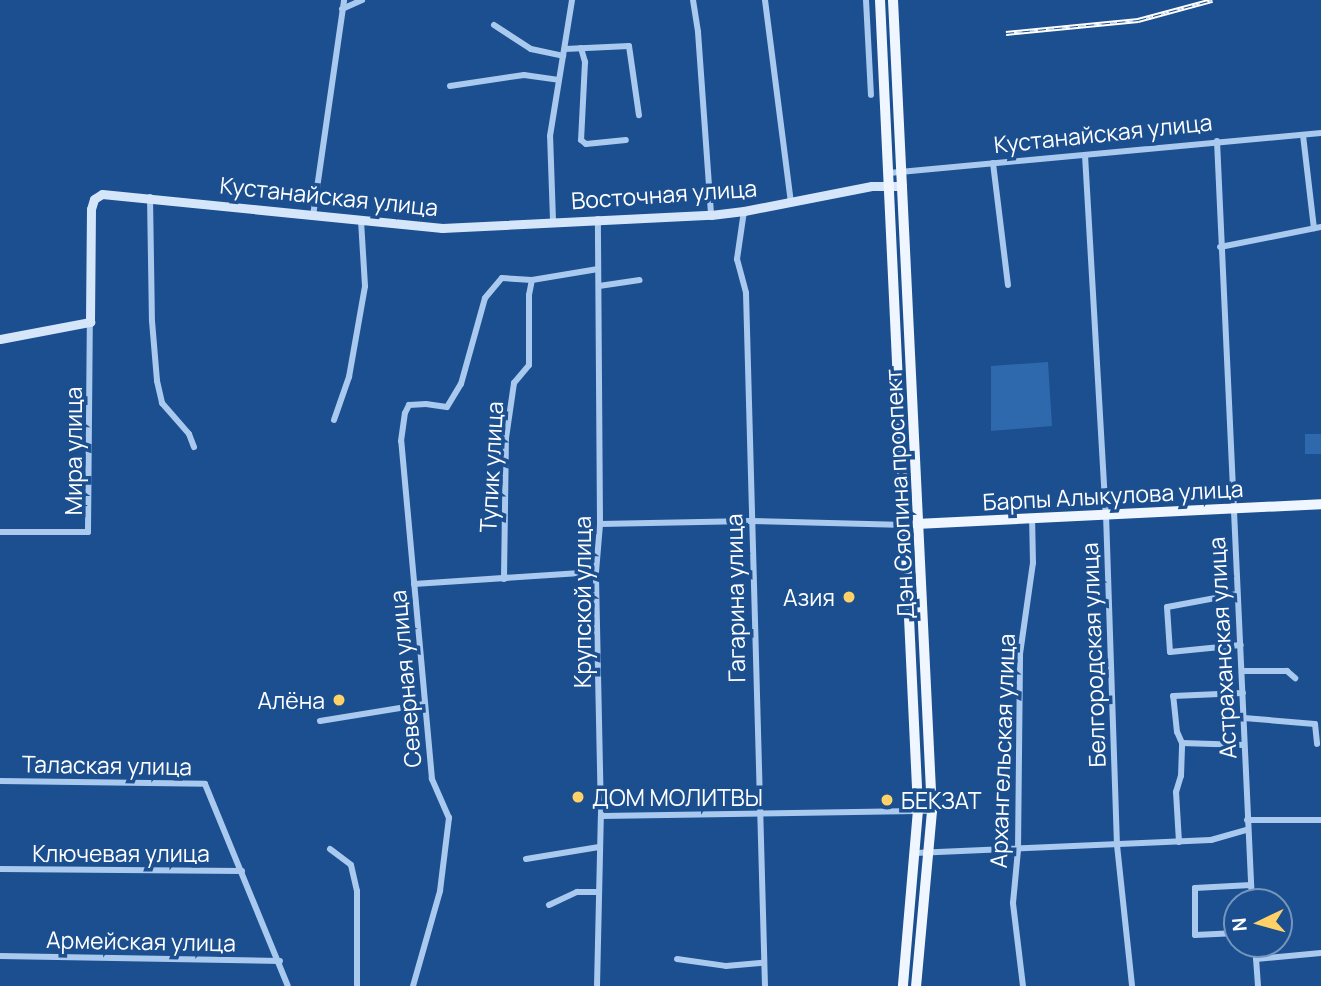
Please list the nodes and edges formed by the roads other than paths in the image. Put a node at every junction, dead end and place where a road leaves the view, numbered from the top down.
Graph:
1 (344, 0) edge
2 (362, 0) edge
3 (572, 0) edge
4 (693, 0) edge
5 (765, 0) edge
6 (866, 0) edge
7 (880, 0) edge
8 (893, 0) edge
9 (342, 9) junction
10 (494, 25) dead end
11 (581, 48) junction
12 (564, 52) junction
13 (559, 80) junction
14 (450, 86) dead end
15 (871, 95) dead end
16 (639, 115) dead end
17 (1321, 133) edge
18 (1303, 135) junction
19 (626, 140) dead end
20 (1217, 141) junction
21 (1085, 155) junction
22 (993, 163) junction
23 (902, 172) junction
24 (889, 173) junction
25 (890, 187) junction
26 (902, 187) junction
27 (150, 197) junction
28 (792, 202) junction
29 (744, 211) junction
30 (710, 215) junction
31 (313, 216) junction
32 (598, 219) junction
33 (361, 220) junction
34 (553, 220) junction
35 (1317, 228) edge
36 (1220, 247) junction
37 (598, 269) junction
38 (532, 280) junction
39 (640, 280) dead end
40 (1008, 285) dead end
41 (599, 286) junction
42 (90, 322) junction
43 (0, 340) edge
44 (334, 420) dead end
45 (194, 447) dead end
46 (1321, 504) edge
47 (1233, 509) junction
48 (1105, 514) junction
49 (1032, 517) junction
50 (750, 521) junction
51 (921, 523) junction
52 (600, 524) junction
53 (907, 525) junction
54 (0, 532) edge
55 (596, 572) junction
56 (504, 579) junction
57 (414, 584) junction
58 (1237, 594) junction
59 (1241, 645) junction
60 (1242, 671) junction
61 (1295, 678) dead end
62 (1243, 693) junction
63 (425, 704) junction
64 (1244, 718) junction
65 (320, 721) dead end
66 (1182, 743) junction
67 (1317, 744) dead end
68 (1244, 745) junction
69 (0, 781) edge
70 (918, 810) junction
71 (932, 811) junction
72 (758, 812) junction
73 (601, 816) junction
74 (1247, 820) junction
75 (1321, 821) edge
76 (1247, 830) junction
77 (1179, 842) junction
78 (1117, 845) junction
79 (599, 847) junction
80 (330, 849) dead end
81 (1018, 850) junction
82 (915, 853) junction
83 (930, 853) junction
84 (526, 859) dead end
85 (0, 869) edge
86 (242, 871) junction
87 (1251, 886) joint
88 (599, 892) junction
89 (550, 905) dead end
90 (1223, 934) edge
91 (1321, 953) edge
92 (0, 956) edge
93 (677, 959) dead end
94 (1256, 959) joint
95 (280, 961) junction
96 (763, 963) junction
97 (288, 986) edge
98 (357, 986) edge
99 (412, 986) edge
100 (597, 986) edge
101 (765, 986) edge
102 (903, 986) edge
103 (916, 986) edge
104 (1023, 986) edge
105 (1132, 986) edge
106 (1258, 986) edge

1 - 9 street
2 - 9 street
3 - 12 street
4 - 30 street
5 - 28 street
6 - 15 street
7 - 24 main road, Дэн Сяопина проспект
8 - 23 main road, Дэн Сяопина проспект
9 - 31 street
10 - 12 street
11 - 12 street
11 - 16 street
11 - 19 street
12 - 13 street
13 - 14 street
13 - 34 street
17 - 18 street, Кустанайская улица
18 - 20 street, Кустанайская улица
18 - 35 street
20 - 21 street, Кустанайская улица
20 - 36 street, Астраханская улица
21 - 22 street, Кустанайская улица
21 - 48 street, Белгородская улица
22 - 23 street, Кустанайская улица
22 - 40 street
23 - 24 street, Кустанайская улица
23 - 26 main road, Дэн Сяопина проспект
24 - 25 main road, Дэн Сяопина проспект
25 - 26 street, Восточная улица
25 - 28 street, Восточная улица
25 - 53 main road, Дэн Сяопина проспект
26 - 51 main road, Дэн Сяопина проспект
27 - 31 street, Кустанайская улица
27 - 42 street, Кустанайская улица
27 - 45 street
28 - 29 street, Восточная улица
29 - 30 street, Восточная улица
29 - 50 street, Гагарина улица
30 - 32 street, Восточная улица
31 - 33 street, Кустанайская улица
32 - 34 street, Восточная улица
32 - 37 street, Крупской улица
33 - 34 street, Кустанайская улица
33 - 44 street
35 - 36 street
36 - 47 street, Астраханская улица
37 - 38 street
37 - 41 street, Крупской улица
38 - 56 street, Тупик улица
38 - 57 street, Северная улица
39 - 41 street
41 - 52 street, Крупской улица
42 - 43 street
42 - 54 street, Мира улица
46 - 47 main road, Барпы Алыкулова улица
47 - 48 main road, Барпы Алыкулова улица
47 - 58 street, Астраханская улица
48 - 49 main road, Барпы Алыкулова улица
48 - 78 street, Белгородская улица
49 - 51 main road, Барпы Алыкулова улица
49 - 81 street, Архангельская улица
50 - 52 street
50 - 53 street
50 - 72 street, Гагарина улица
51 - 53 main road, Барпы Алыкулова улица
51 - 71 main road, Дэн Сяопина проспект
52 - 55 street, Крупской улица
53 - 70 main road, Дэн Сяопина проспект
55 - 56 street
55 - 73 street, Крупской улица
56 - 57 street
57 - 63 street, Северная улица
58 - 59 street, Астраханская улица
58 - 59 street
59 - 60 street, Астраханская улица
60 - 61 street
60 - 62 street, Астраханская улица
62 - 64 street, Астраханская улица
62 - 66 street
63 - 65 street
63 - 99 street, Северная улица
64 - 67 street
64 - 68 street, Астраханская улица
66 - 68 street
66 - 77 street
68 - 74 street, Астраханская улица
69 - 86 street, Талаская улица
70 - 71 street
70 - 72 street
70 - 82 main road, Дэн Сяопина проспект
71 - 83 main road, Дэн Сяопина проспект
72 - 73 street
72 - 96 street, Гагарина улица
73 - 79 street, Крупской улица
74 - 75 street
74 - 76 street, Астраханская улица
76 - 77 street
76 - 87 street, Астраханская улица
77 - 78 street
78 - 81 street
78 - 105 street, Белгородская улица
79 - 84 street
79 - 88 street, Крупской улица
80 - 98 street
81 - 83 street
81 - 104 street, Архангельская улица
82 - 83 street
82 - 102 main road, Дэн Сяопина проспект
83 - 103 main road, Дэн Сяопина проспект
85 - 86 street, Ключевая улица
86 - 95 street, Талаская улица
87 - 90 street
88 - 89 street
88 - 100 street, Крупской улица
91 - 94 street
92 - 95 street, Армейская улица
93 - 96 street
94 - 106 street
95 - 97 street, Талаская улица
96 - 101 street, Гагарина улица

